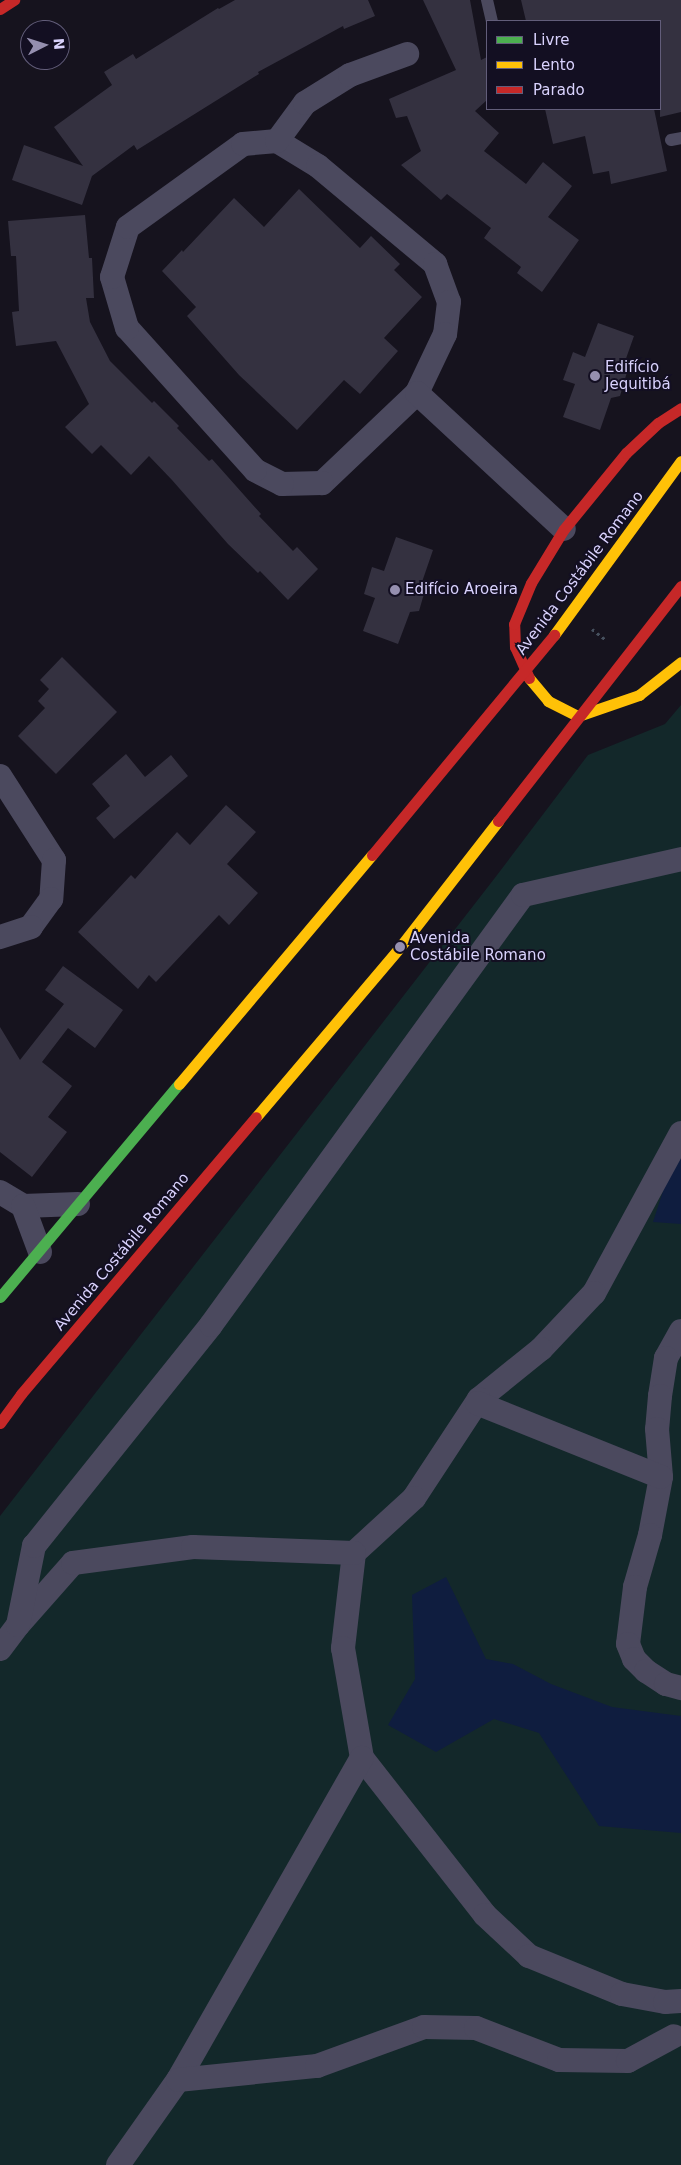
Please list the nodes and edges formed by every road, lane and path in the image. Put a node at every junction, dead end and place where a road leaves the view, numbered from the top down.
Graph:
1 (14, 0) edge
2 (487, 0) edge
3 (0, 9) edge
4 (492, 20) edge
5 (407, 54) dead end
6 (277, 142) junction
7 (417, 393) junction
8 (681, 408) edge
9 (681, 462) edge
10 (564, 530) junction
11 (681, 586) edge
12 (681, 662) edge
13 (524, 673) junction
14 (578, 716) junction
15 (0, 776) edge
16 (681, 859) edge
17 (0, 937) edge
18 (681, 1133) edge
19 (0, 1192) edge
20 (78, 1204) junction
21 (23, 1206) junction
22 (40, 1252) junction
23 (0, 1297) edge
24 (681, 1331) edge
25 (477, 1403) junction
26 (0, 1423) edge
27 (661, 1477) junction
28 (354, 1553) junction
29 (18, 1625) junction
30 (0, 1649) edge
31 (681, 1688) edge
32 (362, 1758) junction
33 (673, 2002) edge
34 (678, 2039) edge
35 (178, 2080) junction
36 (118, 2165) edge

1 - 3 main road
2 - 4 lane
5 - 6 street
6 - 7 street
6 - 7 street
7 - 10 street
8 - 10 main road
9 - 13 main road, Avenida Costábile Romano
10 - 13 main road
11 - 14 main road, Avenida Costábile Romano
12 - 14 main road
13 - 14 main road
13 - 20 main road, Avenida Costábile Romano
14 - 26 main road, Avenida Costábile Romano
15 - 17 street
16 - 29 street
18 - 25 street
19 - 21 street
20 - 21 street
20 - 22 main road, Avenida Costábile Romano
21 - 22 street
22 - 23 main road, Avenida Costábile Romano
24 - 27 street
25 - 27 street
25 - 28 street
27 - 31 street
28 - 29 street
28 - 32 street
29 - 30 street
32 - 33 street
32 - 35 street
33 - 34 street
34 - 35 street
35 - 36 street

